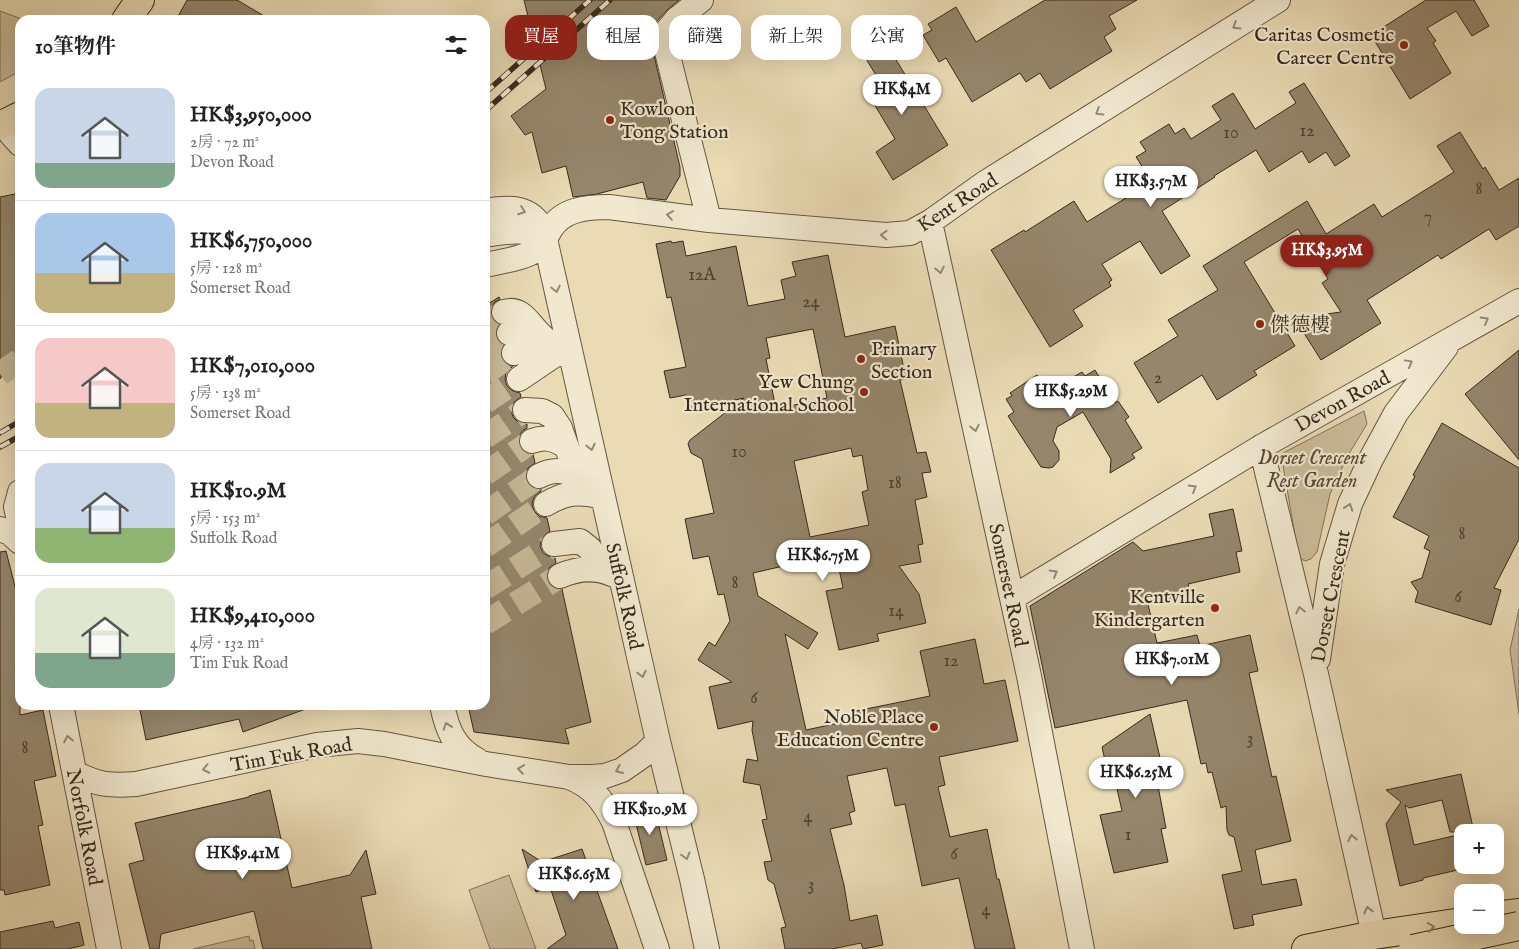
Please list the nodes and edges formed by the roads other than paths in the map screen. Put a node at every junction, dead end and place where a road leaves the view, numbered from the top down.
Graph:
1 (140, 0) edge
2 (701, 0) edge
3 (1278, 0) edge
4 (130, 15) edge
5 (490, 210) edge
6 (709, 220) junction
7 (930, 222) junction
8 (490, 235) edge
9 (545, 240) junction
10 (490, 264) edge
11 (1519, 301) edge
12 (1452, 340) junction
13 (564, 350) junction
14 (519, 379) tunnel mouth
15 (525, 410) tunnel mouth
16 (532, 441) tunnel mouth
17 (567, 447) junction
18 (1261, 447) junction
19 (539, 476) tunnel mouth
20 (588, 489) junction
21 (546, 504) tunnel mouth
22 (15, 509) edge
23 (9, 523) edge
24 (15, 538) edge
25 (554, 544) tunnel mouth
26 (612, 574) junction
27 (560, 576) tunnel mouth
28 (1012, 598) junction
29 (1316, 674) junction
30 (62, 710) edge
31 (443, 710) edge
32 (658, 741) junction
33 (486, 764) junction
34 (75, 773) junction
35 (569, 777) junction
36 (1519, 912) edge
37 (1504, 914) edge
38 (1454, 925) edge
39 (1519, 926) edge
40 (1402, 941) edge
41 (109, 949) edge
42 (657, 949) edge
43 (707, 949) edge
44 (1082, 949) edge
45 (1306, 949) edge

1 - 4 main road
2 - 6 street
3 -> 7 street, Kent Road
5 -> 9 street, Suffolk Road
7 -> 6 street, Kent Road
6 -> 9 street, Kent Road
7 -> 28 street, Somerset Road
8 - 9 street
9 - 10 street
9 -> 13 street, Suffolk Road
12 -> 11 street, Devon Road
18 -> 12 street, Devon Road
29 -> 12 street, Dorset Crescent
13 - 13 street
13 - 14 street
13 -> 20 street, Suffolk Road
15 - 17 street
16 - 17 street
17 - 20 street
28 -> 18 street, Devon Road
29 -> 18 street, Dorset Crescent
19 - 20 street
20 - 21 street
20 - 26 street, Suffolk Road
22 - 23 street
23 - 24 street
25 - 26 street
26 - 27 street
26 -> 32 street, Suffolk Road
28 - 44 street, Somerset Road
40 -> 29 street, Dorset Crescent
34 -> 30 street, Norfolk Road
33 -> 31 street
32 -> 35 street, Tim Fuk Road
32 -> 43 street, Suffolk Road
33 -> 34 street, Tim Fuk Road
35 -> 33 street, Tim Fuk Road
34 - 41 street, Norfolk Road
35 - 42 street, Tim Fuk Road
36 - 37 main road
40 -> 38 main road
39 - 40 main road, bridge
40 - 45 main road

